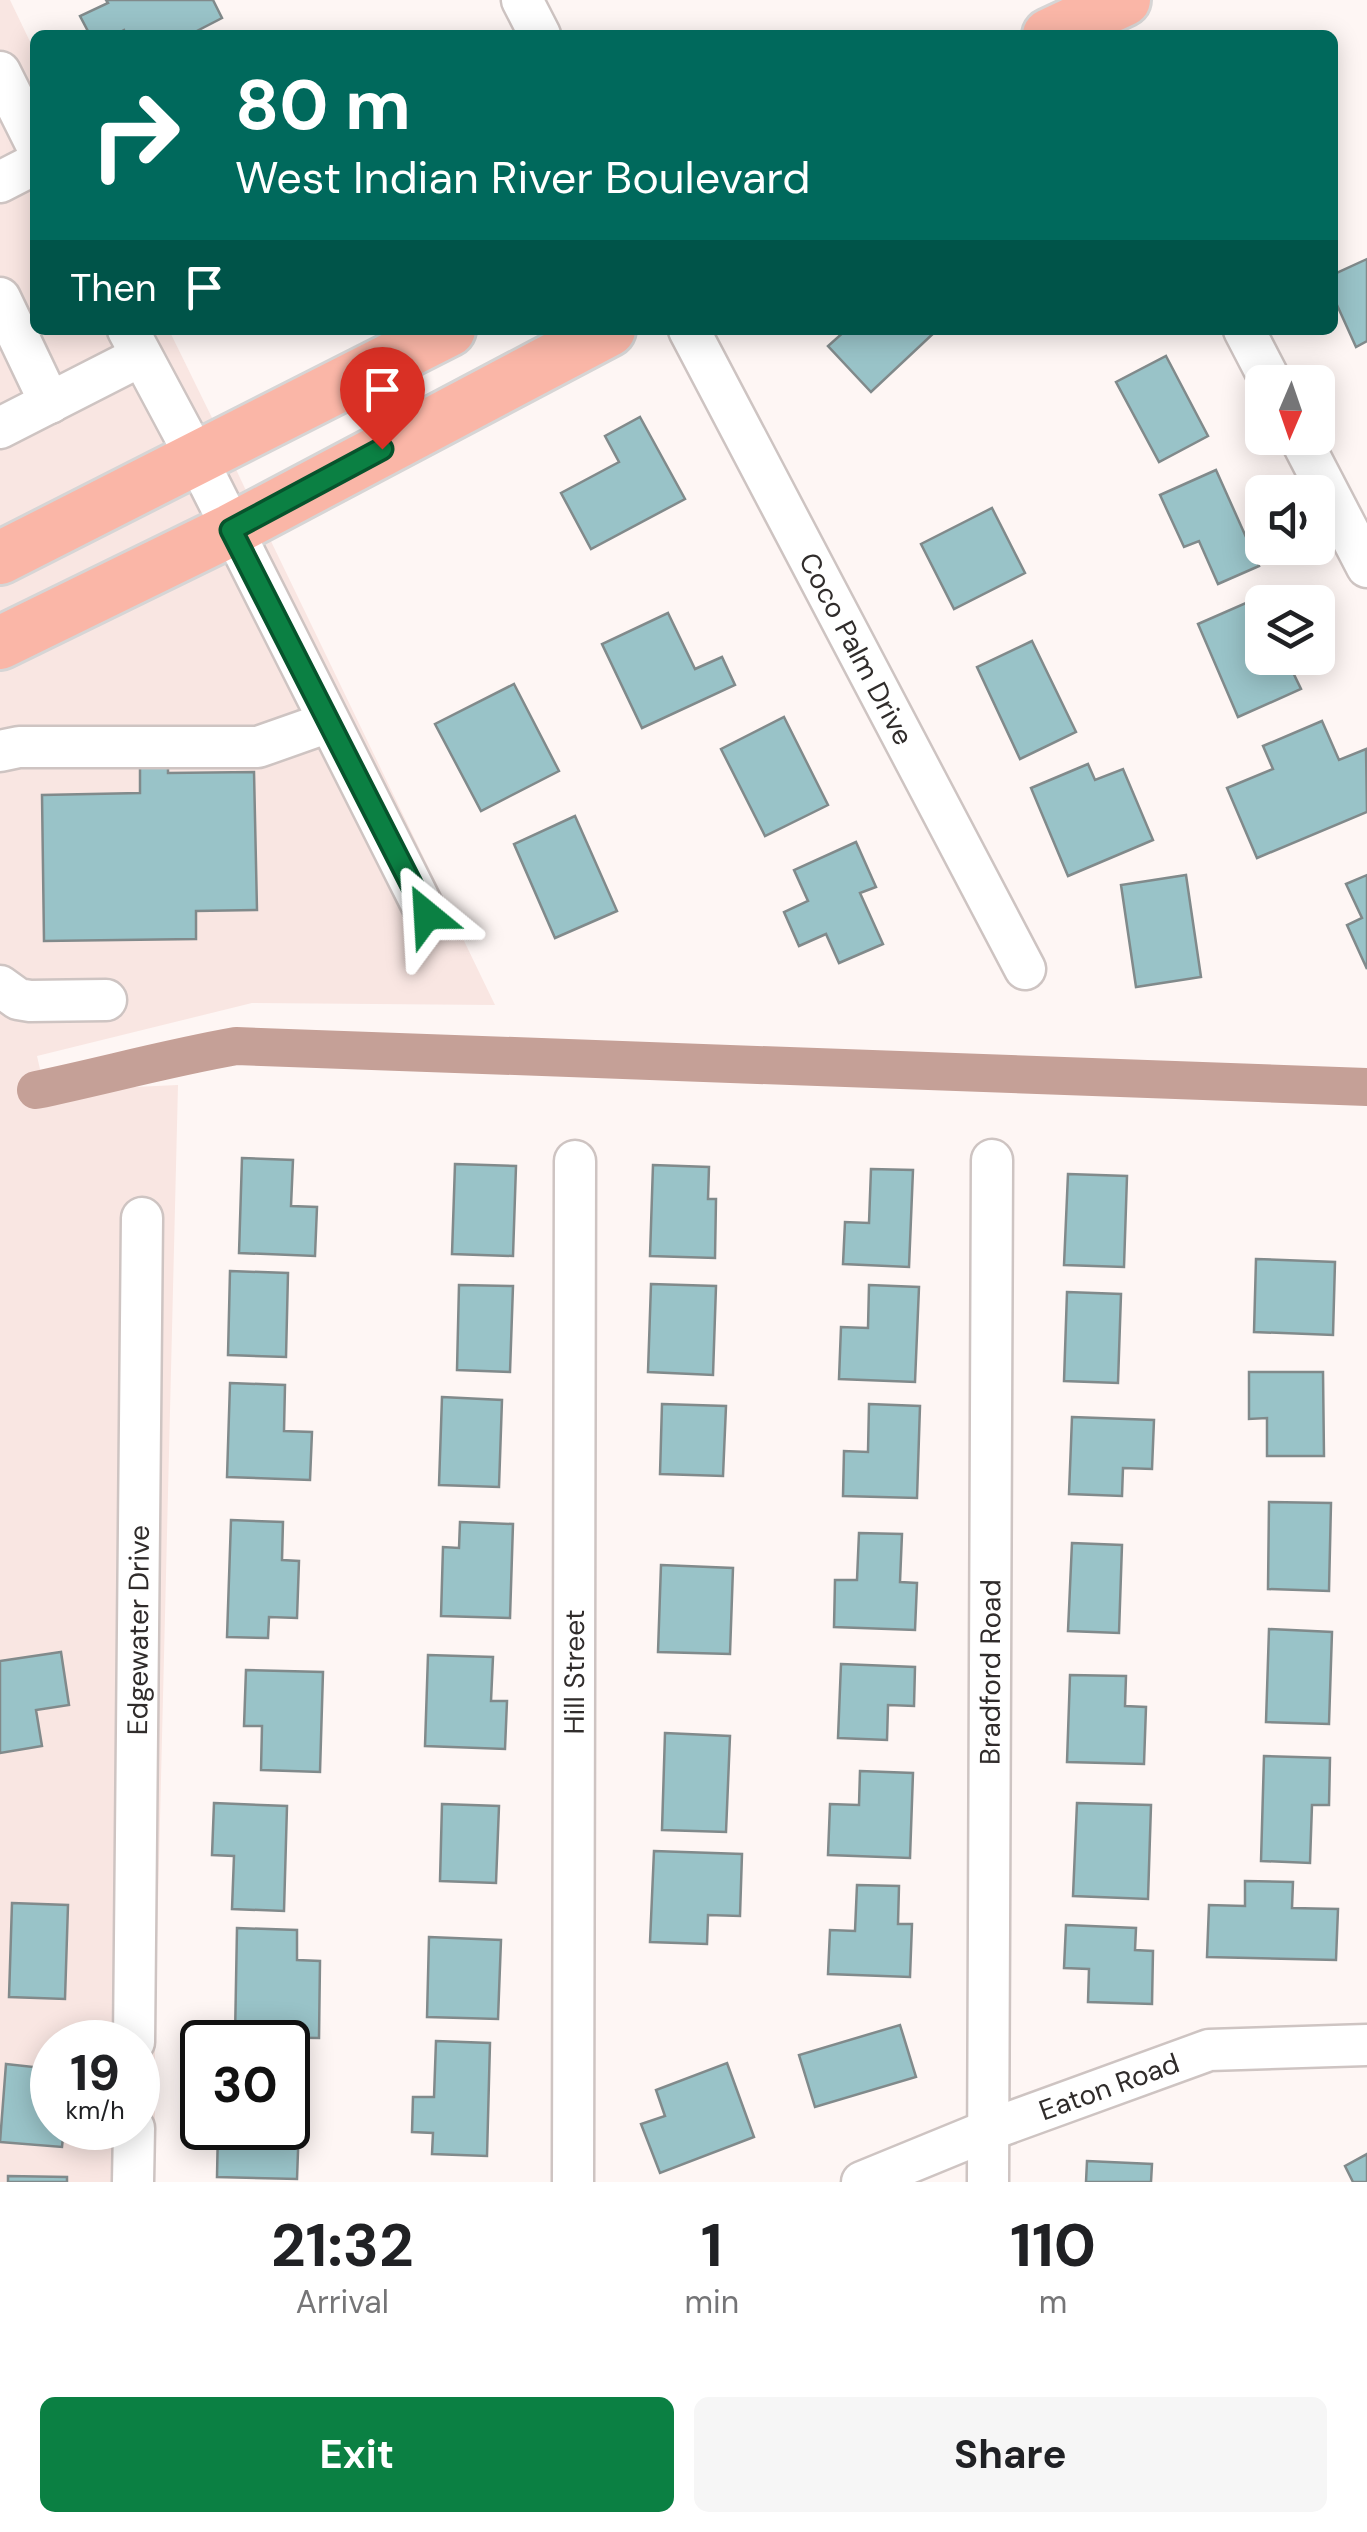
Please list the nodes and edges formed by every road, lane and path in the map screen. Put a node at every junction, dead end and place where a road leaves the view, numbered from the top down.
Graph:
1 (522, 0) edge
2 (537, 30) edge
3 (0, 72) edge
4 (30, 132) edge
5 (30, 167) edge
6 (0, 182) edge
7 (0, 298) edge
8 (439, 335) edge
9 (600, 335) edge
10 (693, 335) edge
11 (1247, 335) edge
12 (135, 343) edge
13 (1263, 365) edge
14 (50, 402) junction
15 (0, 428) edge
16 (1309, 455) edge
17 (197, 459) junction
18 (231, 530) junction
19 (0, 558) edge
20 (1367, 567) edge
21 (0, 643) edge
22 (329, 722) junction
23 (0, 751) edge
24 (427, 915) dead end
25 (1025, 969) dead end
26 (0, 986) edge
27 (106, 1000) dead end
28 (992, 1160) dead end
29 (575, 1161) dead end
30 (142, 1218) dead end
31 (134, 2020) edge
32 (1367, 2044) edge
33 (988, 2130) junction
34 (134, 2150) edge
35 (133, 2182) edge
36 (573, 2182) edge
37 (862, 2182) edge
38 (988, 2182) edge

1 - 2 street
3 - 4 street
5 - 6 street
7 - 14 street
8 - 17 main road
9 - 18 main road
10 - 25 street, Coco Palm Drive
11 - 13 street
12 - 14 street
12 - 17 street
14 - 15 street
16 - 20 street
17 - 18 street
17 - 19 main road
18 - 21 main road
18 - 22 street
22 - 23 street
22 - 24 street
26 - 27 street
28 - 33 street, Bradford Road
29 - 36 street, Hill Street
30 - 31 street, Edgewater Drive
32 - 33 street, Eaton Road
33 - 37 street, Eaton Road
33 - 38 street, Bradford Road
34 - 35 street

